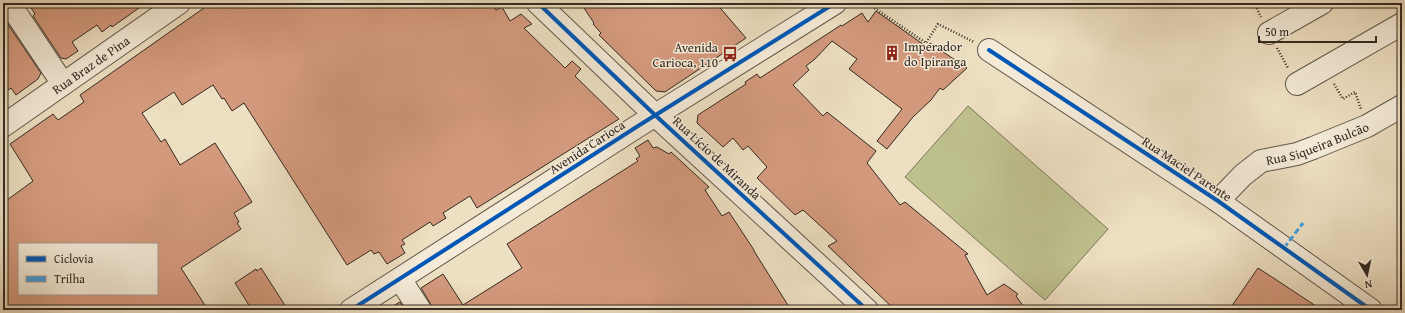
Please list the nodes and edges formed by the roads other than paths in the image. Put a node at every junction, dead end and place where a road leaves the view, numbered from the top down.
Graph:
1 (9, 3) edge
2 (179, 3) edge
3 (538, 3) edge
4 (835, 3) edge
5 (1322, 3) edge
6 (1402, 24) edge
7 (1269, 33) dead end
8 (989, 50) road end
9 (63, 84) junction
10 (1297, 84) dead end
11 (1402, 106) edge
12 (655, 115) junction
13 (3, 126) edge
14 (1218, 201) junction
15 (400, 279) junction
16 (351, 310) edge
17 (420, 310) edge
18 (867, 310) edge
19 (1371, 310) edge

1 - 9 street
2 - 9 street, Rua Braz de Pina
3 - 12 street, Rua Lício de Miranda
4 - 12 street, Avenida Carioca
5 - 7 street
6 - 10 street
8 - 14 street, Rua Maciel Parente
9 - 13 street, Rua Braz de Pina
11 - 14 street, Rua Siqueira Bulcão
12 - 15 street, Avenida Carioca
12 - 18 street, Rua Lício de Miranda
14 - 19 street, Rua Maciel Parente
15 - 16 street, Avenida Carioca
15 - 17 street

